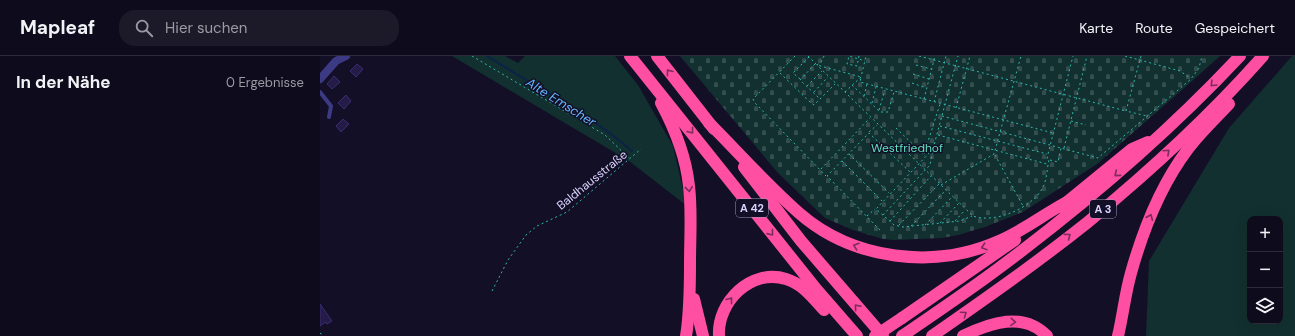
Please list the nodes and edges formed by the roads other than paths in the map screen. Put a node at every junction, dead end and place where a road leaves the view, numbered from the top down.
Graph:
1 (346, 56) edge
2 (630, 56) edge
3 (657, 56) edge
4 (1240, 56) edge
5 (1260, 59) edge
6 (649, 78) junction
7 (320, 79) edge
8 (320, 92) edge
9 (329, 117) dead end
10 (709, 123) junction
11 (1157, 139) junction
12 (1067, 202) junction
13 (1137, 254) junction
14 (690, 276) junction
15 (907, 333) edge
16 (686, 336) edge
17 (703, 336) edge
18 (719, 336) edge
19 (848, 336) edge
20 (858, 336) edge
21 (875, 336) edge
22 (883, 336) edge
23 (932, 336) edge
24 (963, 336) edge
25 (1047, 336) edge
26 (1118, 336) edge
27 (1126, 336) edge

1 - 7 street
2 - 6 highway, A 42
10 -> 3 highway, A 42
4 -> 11 highway, A 3
13 -> 5 highway
23 -> 5 highway, A 3
6 -> 14 highway
6 -> 20 highway, A 42
8 - 9 lane
12 -> 10 highway
22 -> 10 highway, A 42
11 - 12 highway
11 -> 15 highway, A 3
12 - 21 highway, bridge
13 - 26 highway
13 - 27 highway
14 - 16 highway
14 - 17 highway
18 -> 19 highway
24 -> 25 highway

